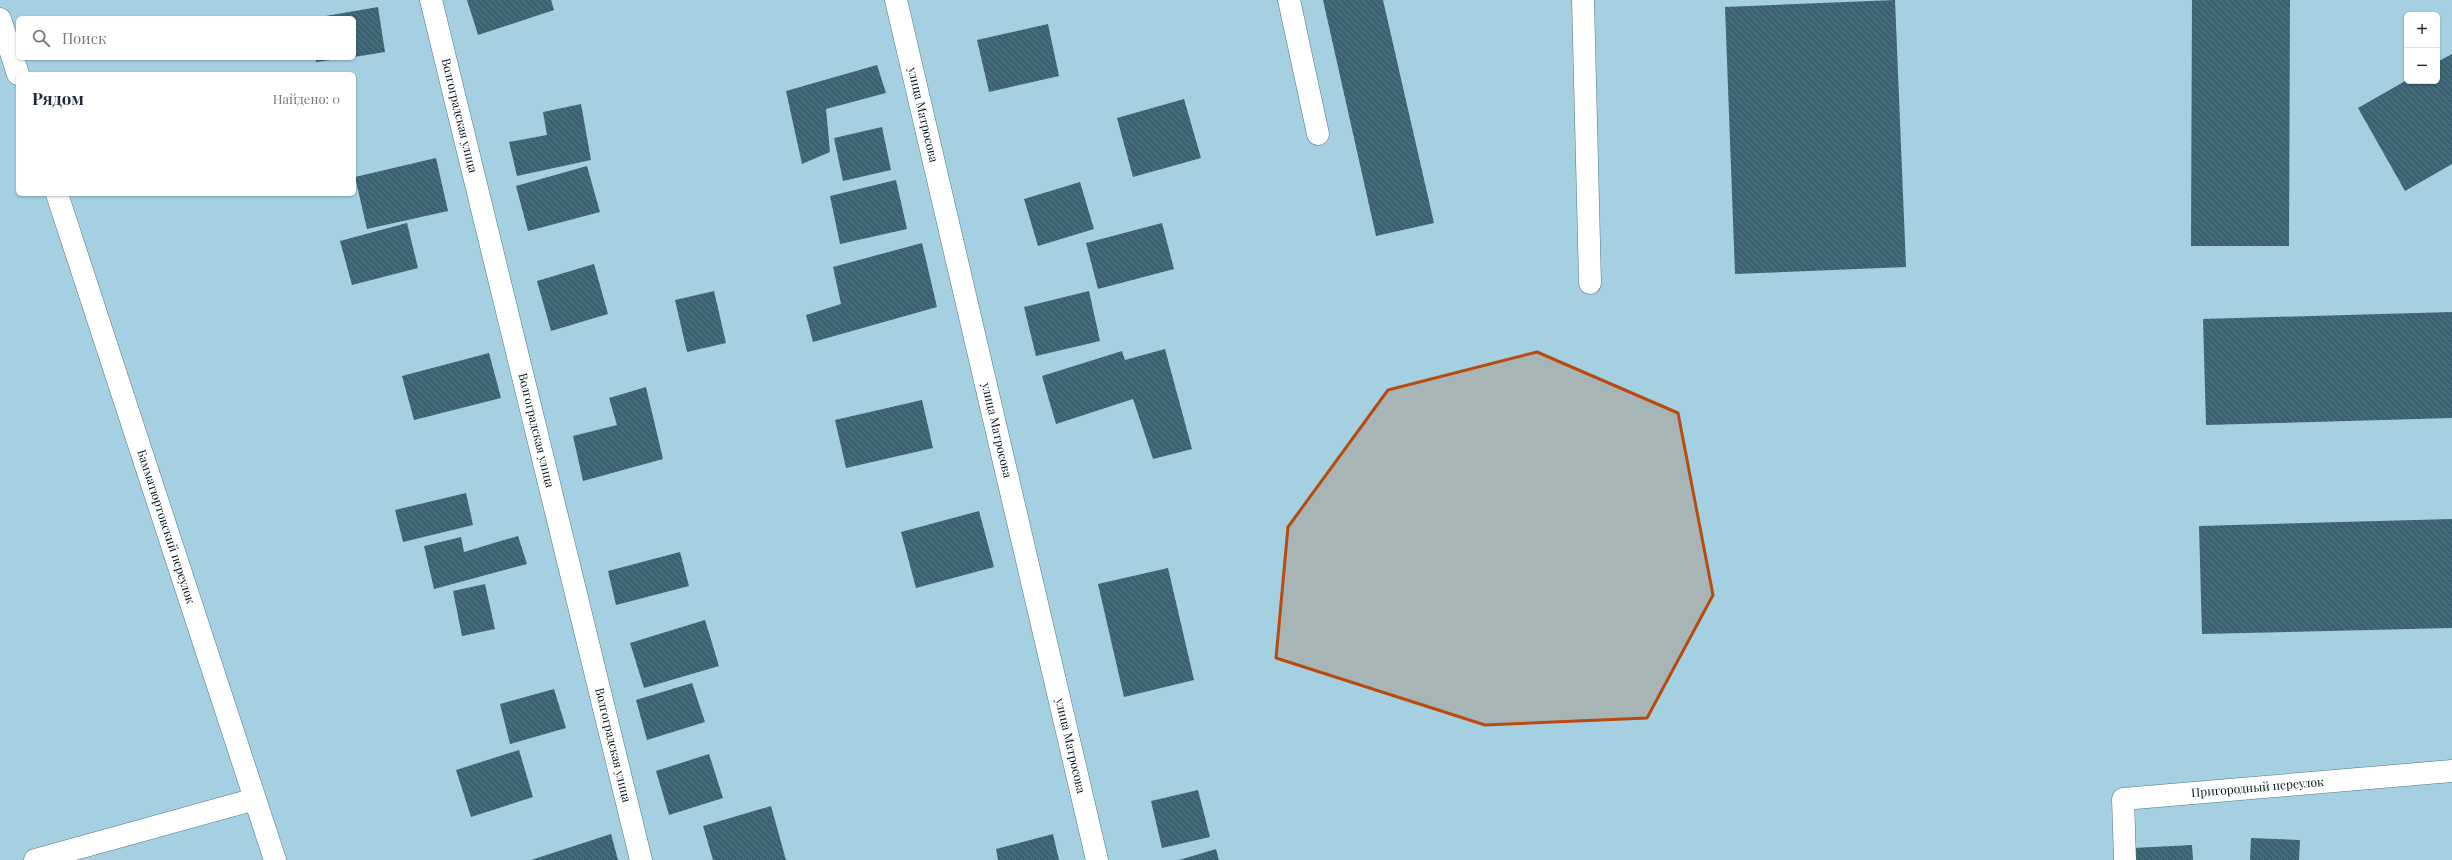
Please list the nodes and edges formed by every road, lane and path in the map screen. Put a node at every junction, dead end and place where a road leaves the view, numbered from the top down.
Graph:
1 (431, 0) edge
2 (896, 0) edge
3 (1289, 0) edge
4 (1583, 0) edge
5 (0, 19) edge
6 (17, 72) edge
7 (1318, 134) dead end
8 (58, 196) edge
9 (1590, 283) dead end
10 (2452, 771) edge
11 (255, 799) junction
12 (35, 860) edge
13 (275, 860) edge
14 (641, 860) edge
15 (1097, 860) edge
16 (2125, 860) edge

1 - 14 street, Волгоградская улица
2 - 15 street, улица Матросова
3 - 7 street
4 - 9 street
5 - 6 street
8 - 11 street, Бамматюртовский переулок
10 - 16 street, Пригородный переулок
11 - 12 street
11 - 13 street, Бамматюртовский переулок

